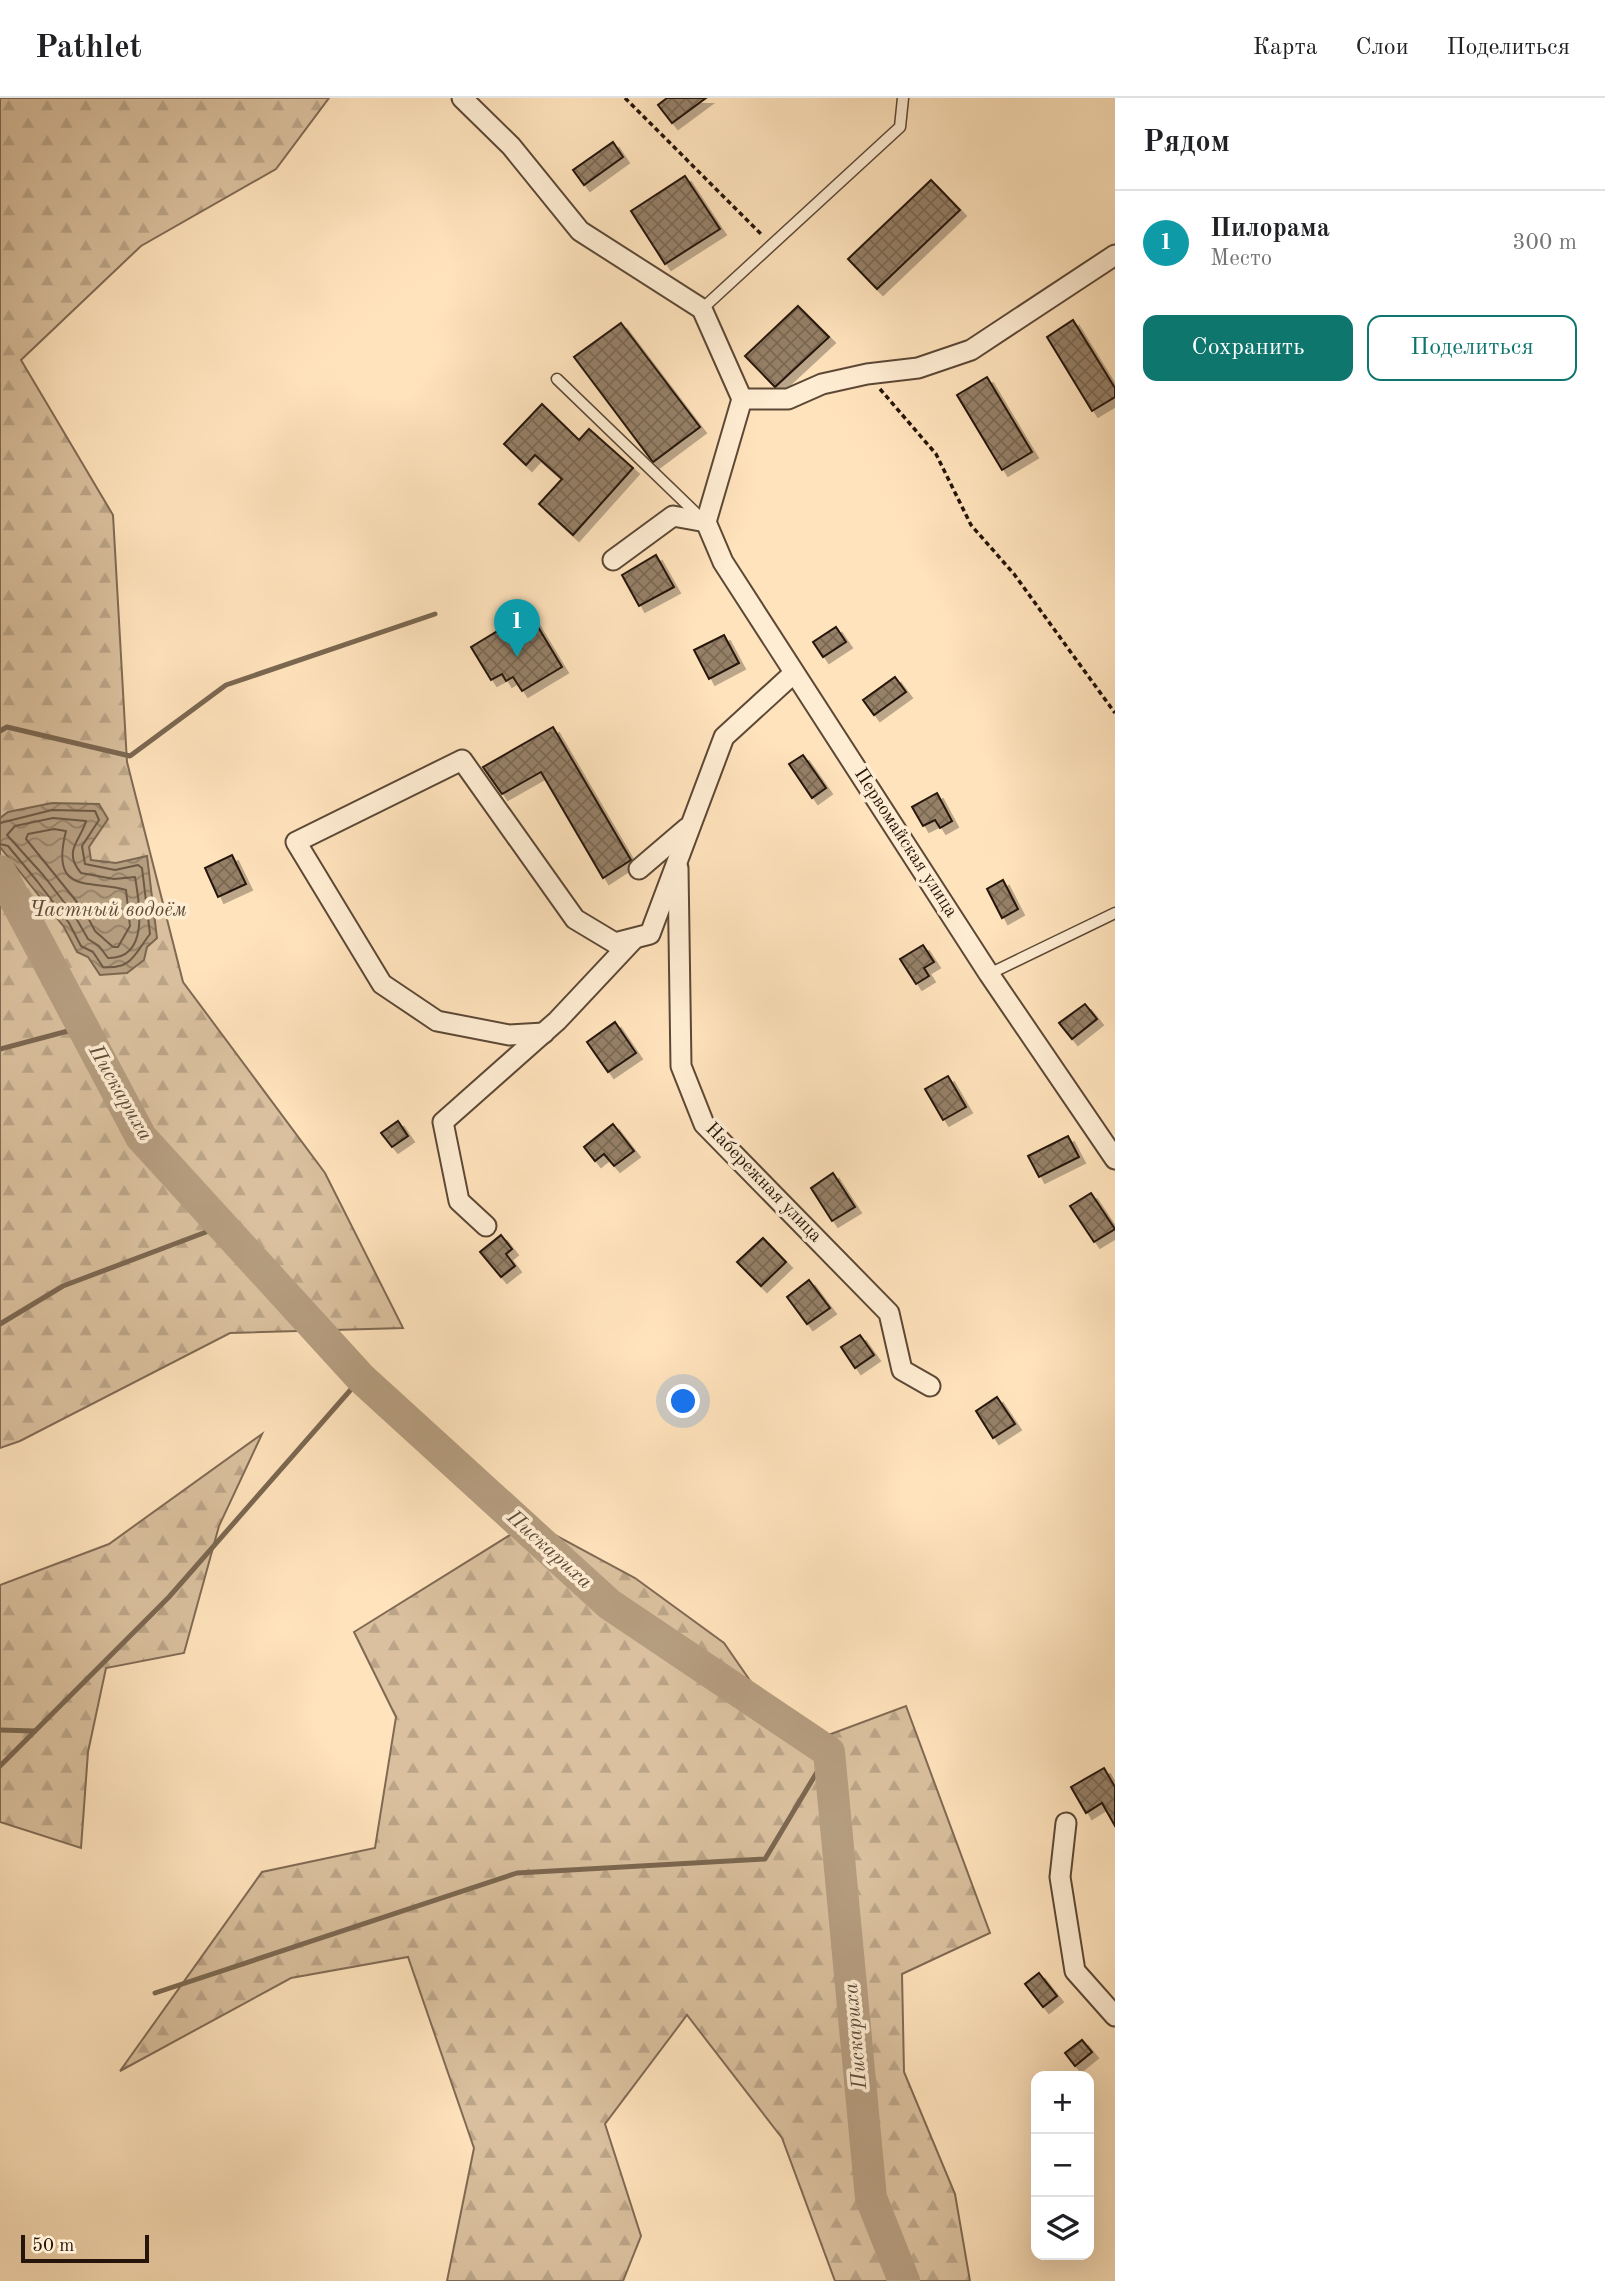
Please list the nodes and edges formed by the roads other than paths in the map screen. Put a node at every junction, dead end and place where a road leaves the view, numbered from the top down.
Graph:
1 (462, 98) edge
2 (903, 98) edge
3 (1115, 255) edge
4 (702, 309) junction
5 (557, 379) dead end
6 (742, 399) junction
7 (706, 522) junction
8 (613, 560) dead end
9 (794, 673) junction
10 (690, 825) junction
11 (678, 857) junction
12 (639, 869) dead end
13 (1115, 914) edge
14 (635, 938) junction
15 (989, 974) junction
16 (544, 1033) junction
17 (1115, 1159) edge
18 (486, 1226) dead end
19 (930, 1386) dead end
20 (1066, 1823) dead end
21 (1115, 2016) edge

1 - 4 street
2 - 4 lane
3 - 6 street
4 - 6 street
5 - 7 lane
6 - 7 street
7 - 8 street
7 - 9 street, Первомайская улица
9 - 10 street
9 - 15 street, Первомайская улица
10 - 11 street
10 - 12 street
11 - 14 street
11 - 19 street, Набережная улица
13 - 15 lane
14 - 16 street
14 - 16 street
15 - 17 street, Первомайская улица
16 - 18 street
20 - 21 street

